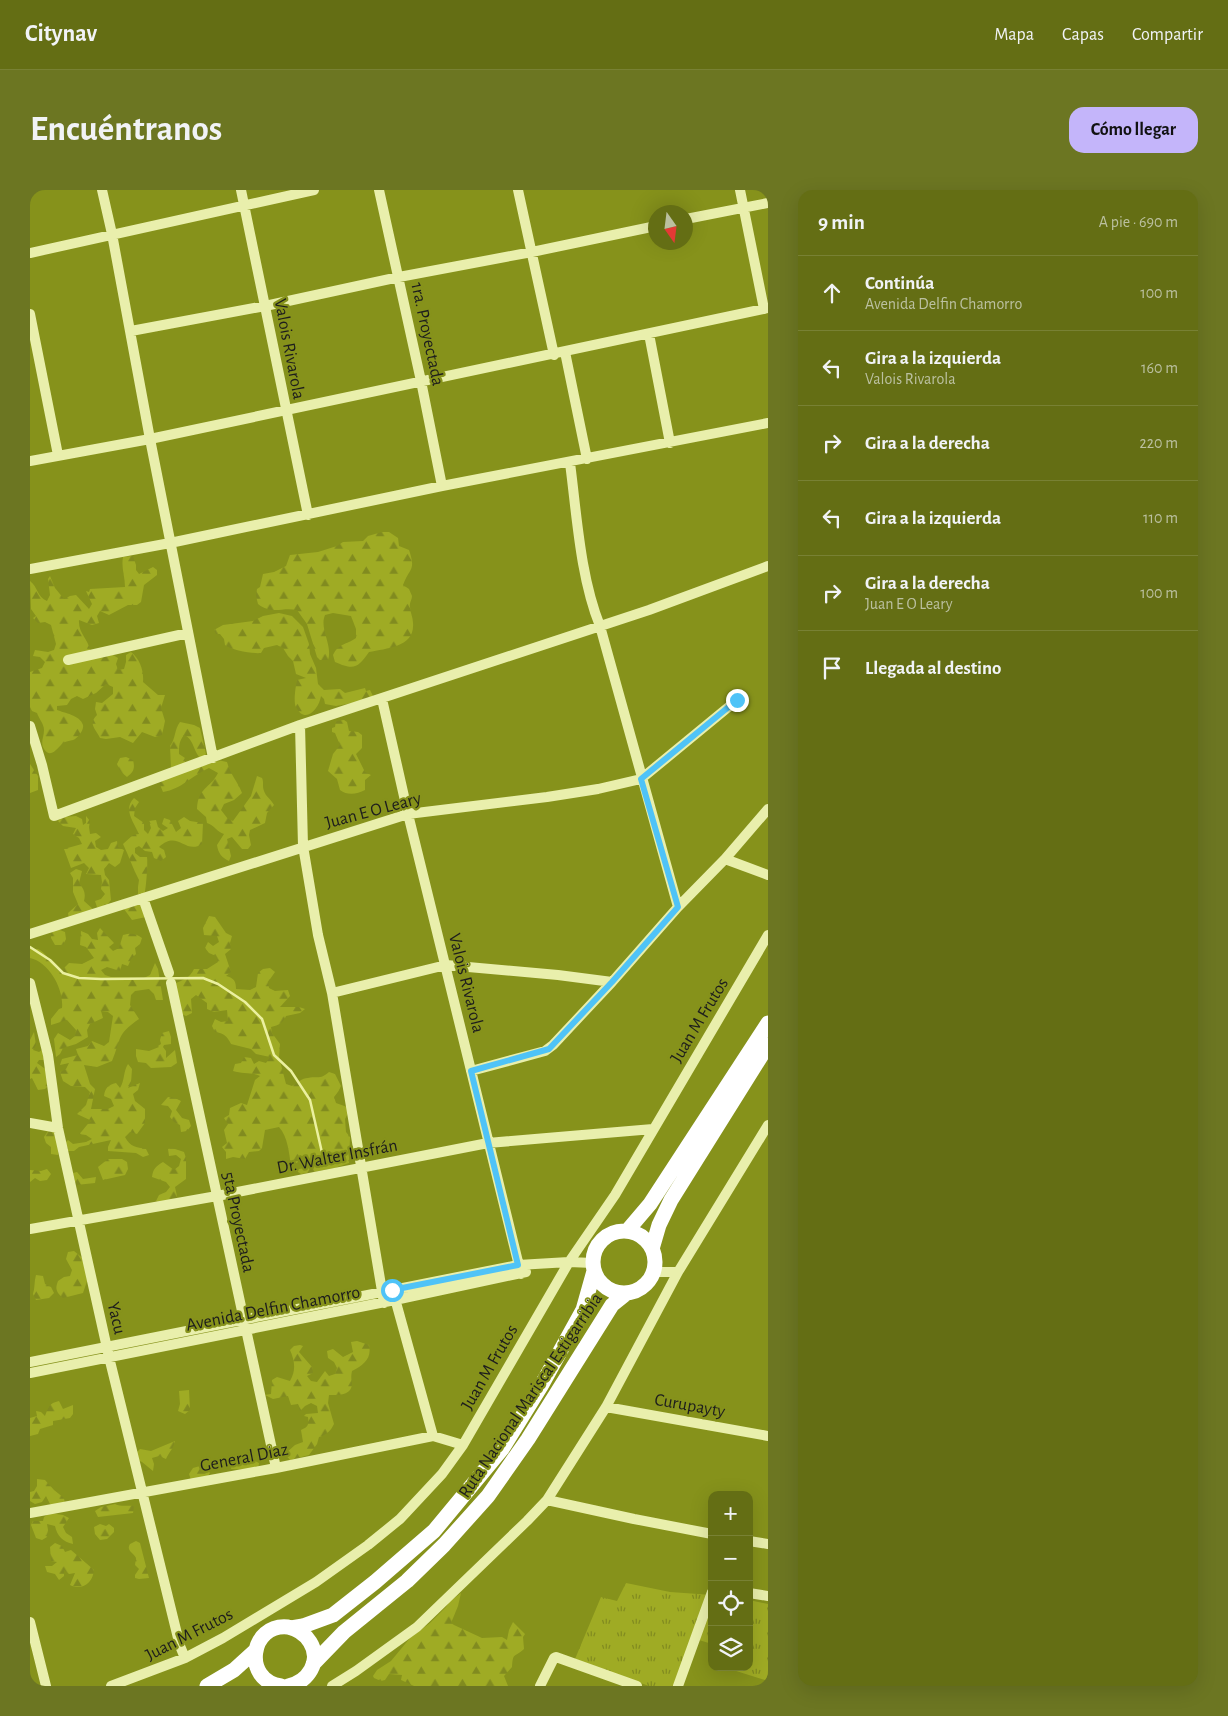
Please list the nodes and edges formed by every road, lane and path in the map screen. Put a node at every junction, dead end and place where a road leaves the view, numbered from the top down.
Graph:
1 (102, 190) edge
2 (241, 190) edge
3 (314, 190) edge
4 (379, 190) edge
5 (518, 190) edge
6 (740, 190) edge
7 (768, 203) edge
8 (244, 205) junction
9 (743, 207) junction
10 (693, 218) edge
11 (648, 228) edge
12 (112, 234) junction
13 (532, 252) junction
14 (30, 253) edge
15 (399, 276) junction
16 (265, 306) junction
17 (766, 309) edge
18 (30, 314) edge
19 (131, 331) junction
20 (649, 334) junction
21 (566, 352) junction
22 (554, 355) junction
23 (421, 381) junction
24 (285, 410) junction
25 (768, 423) edge
26 (150, 438) junction
27 (670, 443) junction
28 (58, 455) junction
29 (587, 459) junction
30 (30, 461) edge
31 (570, 463) junction
32 (442, 486) junction
33 (308, 515) junction
34 (170, 542) junction
35 (768, 566) edge
36 (30, 569) edge
37 (600, 626) junction
38 (188, 633) junction
39 (68, 660) dead end
40 (382, 699) junction
41 (737, 700) dead end
42 (300, 725) junction
43 (30, 726) edge
44 (213, 758) junction
45 (641, 779) junction
46 (768, 809) edge
47 (408, 814) junction
48 (303, 846) junction
49 (725, 859) junction
50 (768, 875) edge
51 (143, 898) junction
52 (678, 907) junction
53 (30, 934) edge
54 (768, 935) edge
55 (446, 966) junction
56 (612, 982) junction
57 (30, 983) edge
58 (332, 992) junction
59 (768, 1023) edge
60 (768, 1045) edge
61 (471, 1071) junction
62 (30, 1123) edge
63 (768, 1125) edge
64 (58, 1128) junction
65 (652, 1129) junction
66 (488, 1143) junction
67 (361, 1167) junction
68 (217, 1196) junction
69 (78, 1221) junction
70 (30, 1230) edge
71 (627, 1231) junction
72 (652, 1248) junction
73 (569, 1262) junction
74 (593, 1267) junction
75 (519, 1269) junction
76 (653, 1272) junction
77 (678, 1272) junction
78 (392, 1290) junction
79 (382, 1292) junction
80 (626, 1293) junction
81 (395, 1300) junction
82 (384, 1303) junction
83 (244, 1325) junction
84 (108, 1352) junction
85 (30, 1362) edge
86 (30, 1373) edge
87 (606, 1407) junction
88 (433, 1436) junction
89 (768, 1436) edge
90 (463, 1445) junction
91 (276, 1468) junction
92 (142, 1493) junction
93 (547, 1500) junction
94 (30, 1514) edge
95 (708, 1533) edge
96 (753, 1541) edge
97 (768, 1544) edge
98 (753, 1594) edge
99 (768, 1596) edge
100 (708, 1603) edge
101 (263, 1613) junction
102 (30, 1622) edge
103 (291, 1628) junction
104 (272, 1630) junction
105 (256, 1650) junction
106 (185, 1658) junction
107 (313, 1664) junction
108 (297, 1685) edge
109 (46, 1686) edge
110 (111, 1686) edge
111 (207, 1686) edge
112 (281, 1686) edge
113 (332, 1686) edge
114 (540, 1686) edge
115 (637, 1686) edge
116 (678, 1686) edge

1 - 12 street
2 - 8 street, Valois Rivarola
3 - 8 street
4 - 15 street, 1ra. Proyectada
5 - 13 street
6 - 9 street
7 - 9 street
8 - 12 street
8 - 16 street, Valois Rivarola
9 - 10 street
9 - 17 street
11 - 13 street
12 - 14 street
12 - 19 street
13 - 15 street
13 - 22 street
15 - 16 street
15 - 23 street, 1ra. Proyectada
16 - 19 street
16 - 24 street, Valois Rivarola
17 - 20 street
18 - 28 street
19 - 26 street
20 - 21 street
20 - 27 street
21 - 22 street
21 - 29 street
22 - 23 street
23 - 24 street
23 - 32 street, 1ra. Proyectada
24 - 26 street
24 - 33 street, Valois Rivarola
25 - 27 street
26 - 28 street
26 - 34 street
27 - 29 street
28 - 30 street
29 - 31 street
31 - 32 street
31 - 37 street
32 - 33 street
33 - 34 street
34 - 36 street
34 - 38 street
35 - 37 street
37 - 40 street
37 - 45 street
38 - 39 street
38 - 44 street
40 - 42 street
40 - 47 street, Valois Rivarola
41 - 45 street, Juan E O Leary
42 - 44 street
42 - 48 street
43 - 44 street
45 - 47 street, Juan E O Leary
45 - 52 street
46 - 49 street
47 - 48 street, Juan E O Leary
47 - 55 street, Valois Rivarola
48 - 51 street, Juan E O Leary
48 - 58 street
49 - 50 street
49 - 52 street
51 - 53 street, Juan E O Leary
51 - 68 street, 5ta Proyectada
52 - 56 street
54 - 65 street, Juan M Frutos
55 - 56 street
55 - 58 street
55 - 61 street, Valois Rivarola
56 - 61 street
57 - 64 street, Yacu
58 - 67 street
59 - 71 highway
60 - 72 highway
61 - 66 street, Valois Rivarola
62 - 64 street
63 - 77 street
64 - 69 street, Yacu
65 - 66 street, Dr. Walter Insfrán
65 - 73 street, Juan M Frutos
66 - 67 street, Dr. Walter Insfrán
66 - 75 street, Valois Rivarola
67 - 68 street, Dr. Walter Insfrán
67 - 79 street
68 - 69 street, Dr. Walter Insfrán
68 - 83 street, 5ta Proyectada
69 - 70 street, Dr. Walter Insfrán
69 - 84 street, Yacu
71 - 72 highway
71 - 74 highway
72 - 76 highway
73 - 74 street, Avenida Delfin Chamorro
73 - 75 street, Avenida Delfin Chamorro
73 - 90 street, Juan M Frutos
74 - 80 highway
74 - 103 highway, Ruta Nacional Mariscal Estigarribia
75 - 78 street, Avenida Delfin Chamorro
75 - 81 street, Avenida Delfin Chamorro
76 - 77 street
76 - 80 highway
77 - 87 street
78 - 79 street, Avenida Delfin Chamorro
78 - 81 street
79 - 82 street
79 - 83 street, Avenida Delfin Chamorro
80 - 107 highway, Ruta Nacional Mariscal Estigarribia
81 - 82 street, Avenida Delfin Chamorro
81 - 88 street
82 - 83 street, Avenida Delfin Chamorro
83 - 84 street, Avenida Delfin Chamorro
83 - 91 street, 5ta Proyectada
84 - 85 street, Avenida Delfin Chamorro
84 - 86 street, Avenida Delfin Chamorro
84 - 92 street, Yacu
87 - 89 street, Curupayty
87 - 93 street
88 - 90 street, General Diaz
88 - 91 street, General Diaz
90 - 101 street, Juan M Frutos
91 - 92 street, General Diaz
92 - 94 street, General Diaz
92 - 106 street, Yacu
93 - 95 street
93 - 113 street
96 - 97 street
98 - 99 street
100 - 116 street
101 - 104 street
101 - 106 street, Juan M Frutos
102 - 109 street
103 - 104 highway, Ruta Nacional Mariscal Estigarribia
103 - 107 highway
104 - 105 highway
105 - 111 highway
105 - 112 highway
106 - 110 street, Juan M Frutos
107 - 108 highway, Ruta Nacional Mariscal Estigarribia
114 - 115 street

